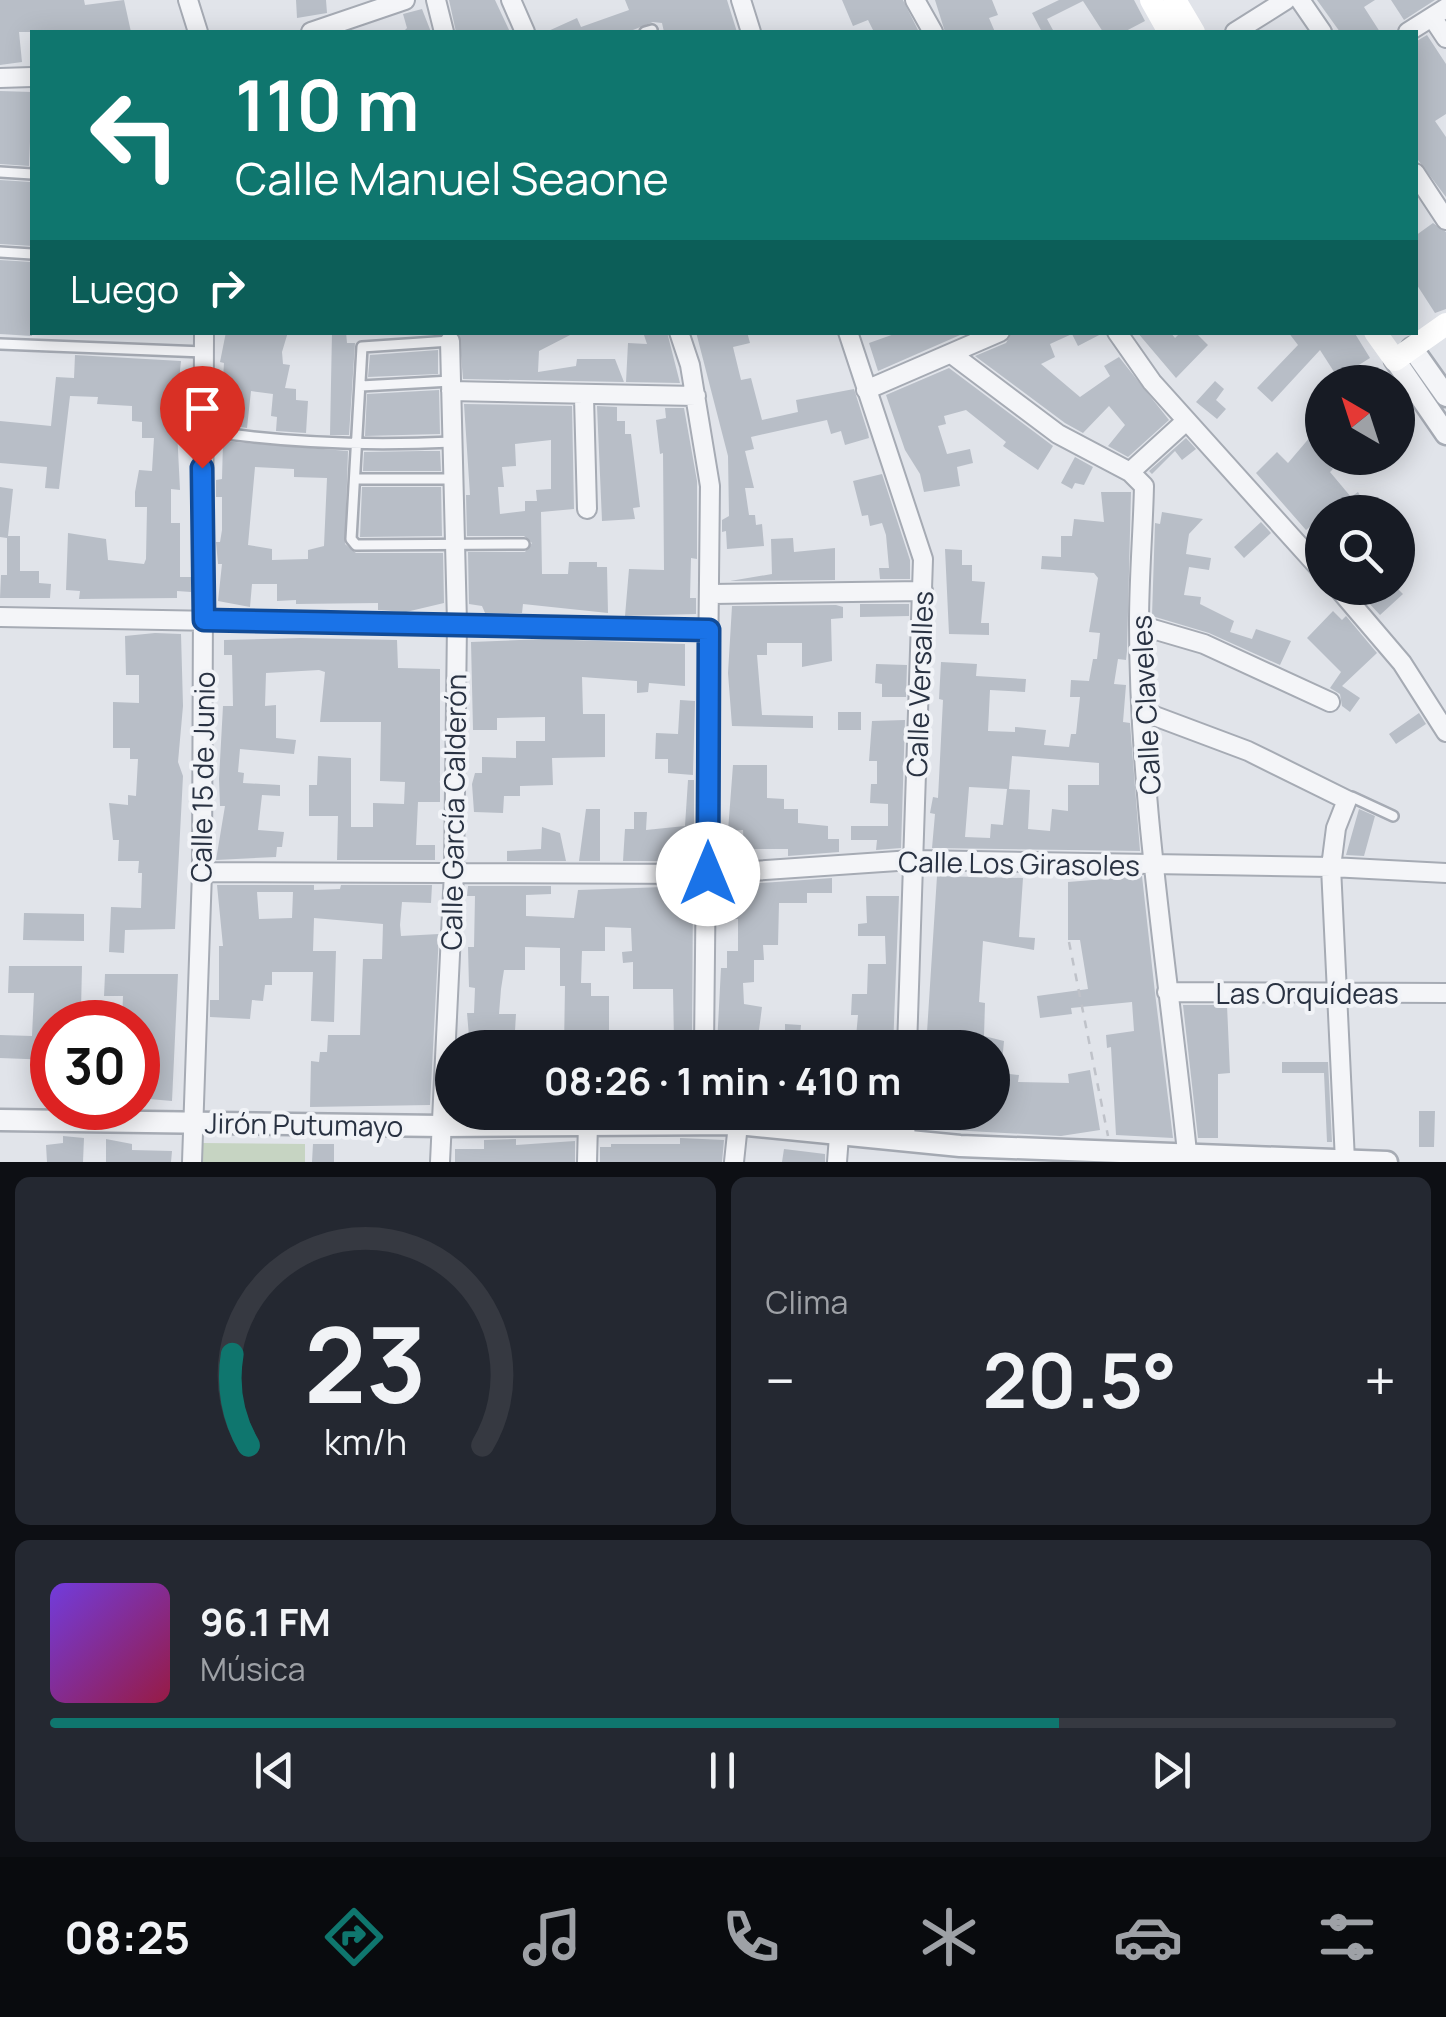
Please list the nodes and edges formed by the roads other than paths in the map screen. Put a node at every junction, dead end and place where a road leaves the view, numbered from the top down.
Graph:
1 (188, 0) edge
2 (404, 0) edge
3 (436, 0) edge
4 (511, 0) edge
5 (741, 0) edge
6 (916, 0) edge
7 (1151, 0) edge
8 (1175, 0) edge
9 (1286, 0) edge
10 (1300, 0) edge
11 (1439, 12) edge
12 (197, 30) edge
13 (317, 30) edge
14 (444, 30) edge
15 (524, 30) edge
16 (750, 30) edge
17 (932, 30) edge
18 (1168, 30) edge
19 (1193, 30) edge
20 (1238, 30) edge
21 (1321, 30) edge
22 (1411, 30) edge
23 (1446, 38) edge
24 (30, 77) edge
25 (0, 78) edge
26 (0, 172) edge
27 (30, 174) edge
28 (1418, 178) edge
29 (1445, 218) edge
30 (0, 252) edge
31 (30, 254) edge
32 (1446, 324) edge
33 (88, 335) edge
34 (204, 335) edge
35 (680, 335) edge
36 (849, 335) edge
37 (994, 335) edge
38 (1119, 335) edge
39 (1381, 335) edge
40 (450, 341) joint
41 (0, 344) edge
42 (1403, 347) edge
43 (87, 348) junction
44 (204, 352) junction
45 (954, 355) junction
46 (360, 386) junction
47 (451, 386) junction
48 (866, 390) junction
49 (696, 396) junction
50 (1446, 396) edge
51 (584, 397) junction
52 (1186, 421) junction
53 (202, 430) junction
54 (1446, 434) edge
55 (453, 442) junction
56 (358, 447) junction
57 (1130, 472) junction
58 (358, 479) junction
59 (454, 479) junction
60 (587, 509) dead end
61 (524, 544) dead end
62 (455, 546) junction
63 (1305, 551) edge
64 (923, 591) junction
65 (712, 594) junction
66 (1353, 605) edge
67 (0, 617) edge
68 (204, 620) junction
69 (457, 623) junction
70 (1139, 625) junction
71 (709, 630) junction
72 (1330, 702) dead end
73 (1144, 712) junction
74 (1446, 732) edge
75 (1347, 800) junction
76 (1393, 816) dead end
77 (912, 860) junction
78 (1154, 865) junction
79 (1331, 867) junction
80 (202, 872) junction
81 (454, 872) junction
82 (1446, 873) edge
83 (708, 874) junction
84 (1168, 992) junction
85 (1336, 992) junction
86 (1446, 993) edge
87 (447, 1030) edge
88 (704, 1030) edge
89 (907, 1030) edge
90 (0, 1120) edge
91 (191, 1122) junction
92 (435, 1126) edge
93 (442, 1130) edge
94 (588, 1130) edge
95 (737, 1130) edge
96 (788, 1130) edge
97 (905, 1130) edge
98 (838, 1136) junction
99 (905, 1141) junction
100 (960, 1154) edge
101 (1188, 1159) edge
102 (1345, 1161) edge
103 (192, 1162) edge
104 (440, 1162) edge
105 (587, 1162) edge
106 (734, 1162) edge
107 (837, 1162) edge
108 (1387, 1162) edge

1 - 12 street
2 - 13 street
3 - 14 street
4 - 15 street
5 - 16 street
6 - 17 street
7 - 18 main road
8 - 19 main road
9 - 20 street
10 - 21 street
11 - 22 street
11 - 23 street
24 - 25 street
26 - 27 lane
28 - 29 street
30 - 31 lane
32 - 42 main road
33 - 43 lane
34 - 44 street, Calle 15 de Junio
35 - 49 street
36 - 48 street, Calle Versalles
37 - 45 street
38 - 52 street
39 - 42 main road
40 - 46 lane
40 - 47 street, Calle García Calderón
41 - 43 lane
42 - 50 street
42 - 54 street
43 - 44 lane
44 - 53 street, Calle 15 de Junio
45 - 48 street
45 - 57 street
46 - 47 lane
46 - 56 lane
47 - 51 street
47 - 55 street, Calle García Calderón
48 - 64 street, Calle Versalles
49 - 51 street
49 - 65 street
51 - 60 street
52 - 57 street
52 - 63 street
53 - 56 lane
53 - 68 street, Calle 15 de Junio
55 - 56 lane
55 - 59 street, Calle García Calderón
56 - 58 lane
57 - 70 street, Calle Claveles
58 - 59 lane
58 - 62 lane
59 - 62 street, Calle García Calderón
61 - 62 lane
62 - 69 street, Calle García Calderón
64 - 65 street
64 - 77 street, Calle Versalles
65 - 71 street
66 - 74 street
67 - 68 street
68 - 69 street
68 - 80 street, Calle 15 de Junio
69 - 71 street
69 - 81 street, Calle García Calderón
70 - 72 street
70 - 73 street, Calle Claveles
71 - 83 street
73 - 75 street
73 - 78 street, Calle Claveles
75 - 76 lane
75 - 79 street
77 - 78 street, Calle Los Girasoles
77 - 83 street, Calle Los Girasoles
77 - 89 street, Calle Versalles
78 - 79 street, Calle Los Girasoles
78 - 84 street, Calle Claveles
79 - 82 street, Calle Los Girasoles
79 - 85 street
80 - 81 street, Calle Los Girasoles
80 - 91 street, Calle 15 de Junio
81 - 83 street, Calle Los Girasoles
81 - 87 street, Calle García Calderón
83 - 88 street
84 - 85 street, Las Orquídeas
84 - 101 street, Calle Claveles
85 - 86 street, Las Orquídeas
85 - 102 street
90 - 91 street, Jirón Putumayo
91 - 92 street, Jirón Putumayo
91 - 103 street, Calle 15 de Junio
93 - 104 street, Calle García Calderón
94 - 105 street
95 - 106 street
96 - 98 street, Jirón Putumayo
97 - 99 street
98 - 99 street, Jirón Putumayo
98 - 107 street
99 - 100 street, Jirón Putumayo
100 - 101 street, Jirón Putumayo
101 - 102 street, Jirón Putumayo
102 - 108 street, Jirón Putumayo

